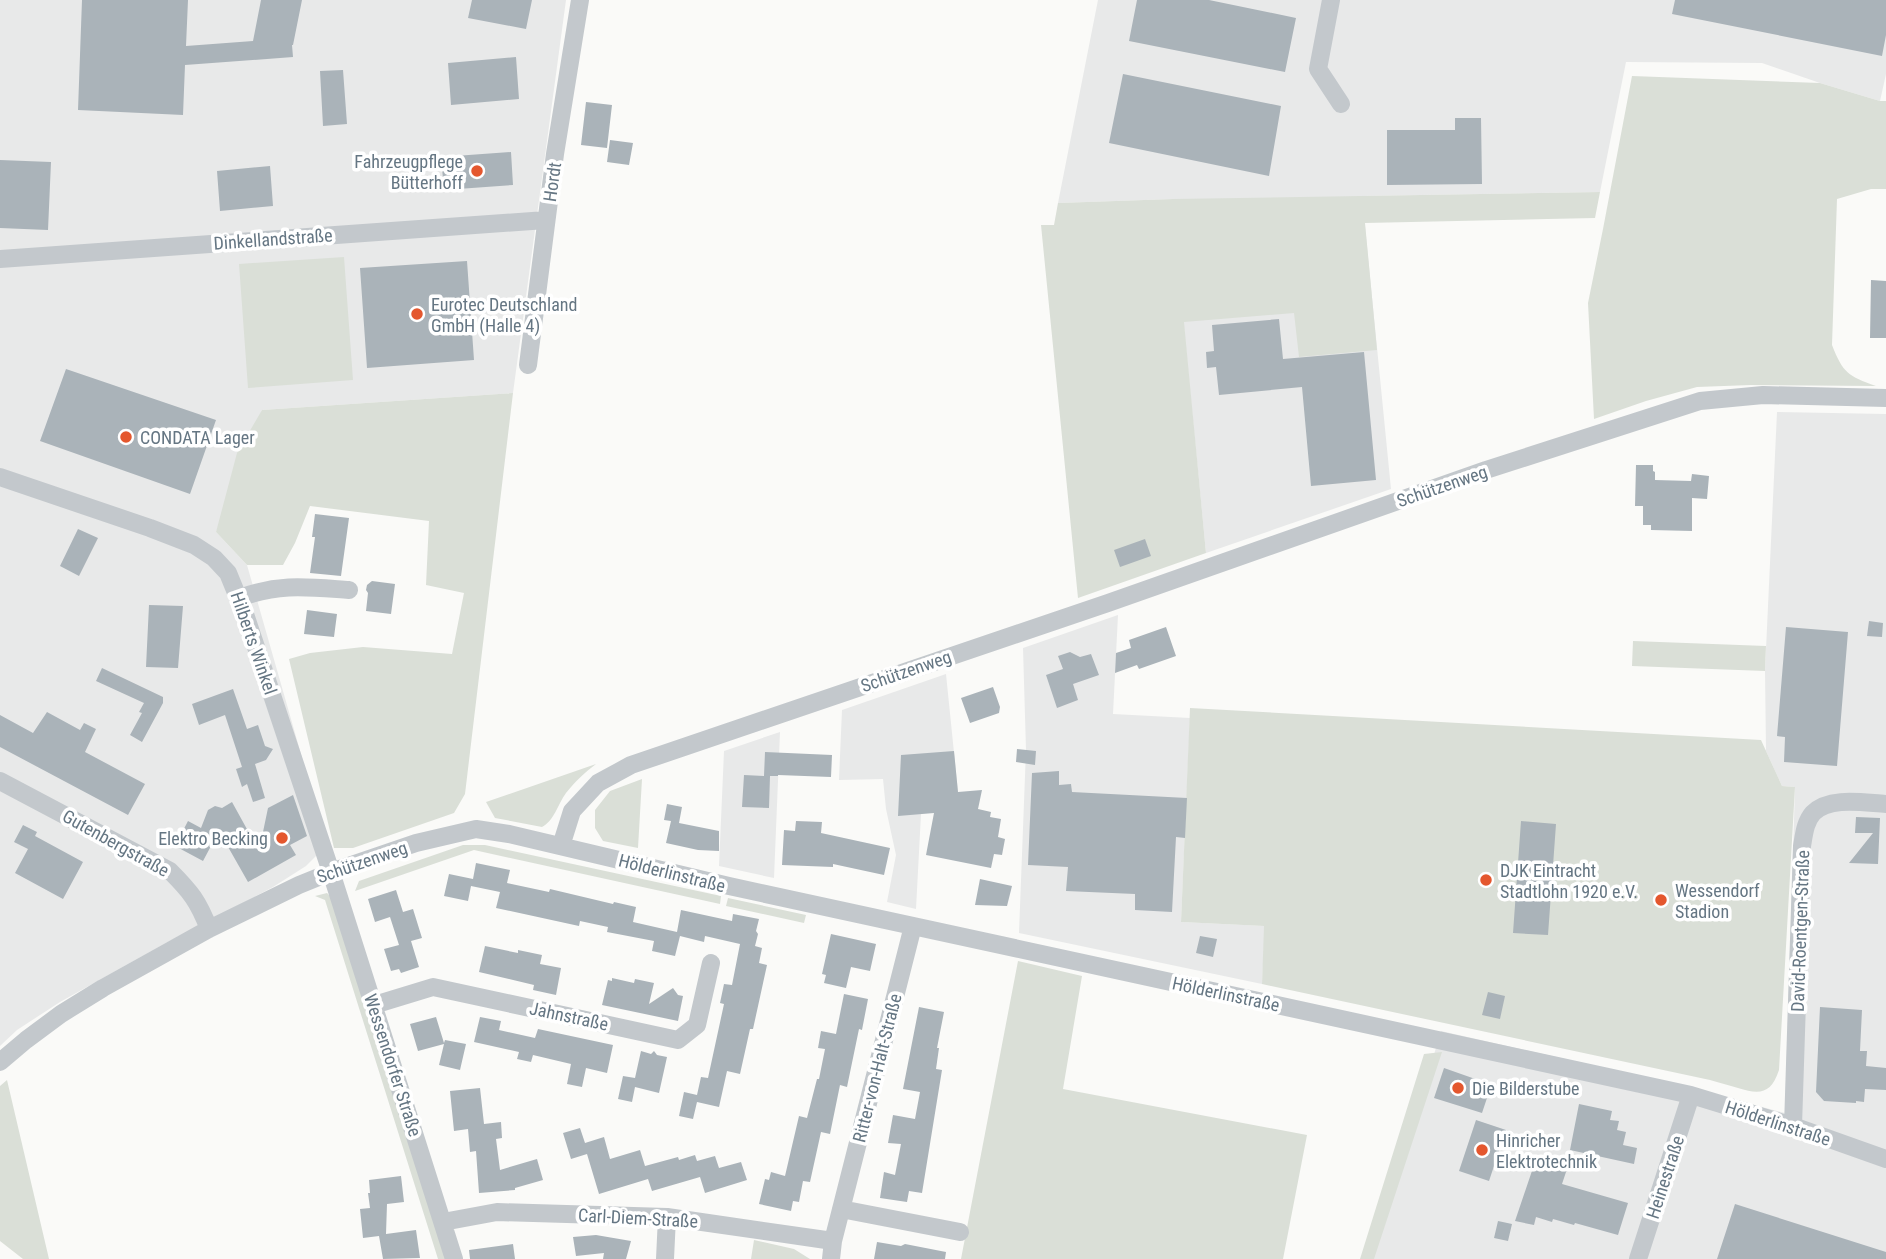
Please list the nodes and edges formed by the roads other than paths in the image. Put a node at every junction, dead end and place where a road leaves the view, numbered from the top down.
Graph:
1 (580, 0) edge
2 (1331, 0) edge
3 (1341, 104) dead end
4 (547, 220) junction
5 (0, 259) edge
6 (528, 365) dead end
7 (1886, 398) edge
8 (0, 477) edge
9 (349, 590) dead end
10 (239, 597) junction
11 (0, 781) edge
12 (1886, 804) edge
13 (561, 846) junction
14 (331, 872) junction
15 (913, 926) junction
16 (209, 929) junction
17 (711, 963) dead end
18 (374, 1005) junction
19 (0, 1062) edge
20 (1691, 1095) junction
21 (1793, 1126) junction
22 (1886, 1159) edge
23 (841, 1209) junction
24 (667, 1217) junction
25 (443, 1222) junction
26 (960, 1232) dead end
27 (832, 1250) edge
28 (454, 1259) edge
29 (665, 1259) edge
30 (1638, 1259) edge

1 - 4 street, Hordt
2 - 3 street
4 - 5 street, Dinkellandstraße
4 - 6 street, Hordt
7 - 13 street, Schützenweg
8 - 10 street, Hilberts Winkel
9 - 10 street
10 - 14 street, Hilberts Winkel
11 - 16 street, Gutenbergstraße
12 - 21 street, David-Roentgen-Straße
13 - 14 street, Schützenweg
13 - 15 street, Hölderlinstraße
14 - 16 street, Schützenweg
14 - 18 street, Wessendorfer Straße
15 - 20 street, Hölderlinstraße
15 - 23 street, Ritter-von-Halt-Straße
16 - 19 street, Schützenweg
17 - 18 street, Jahnstraße
18 - 25 street, Wessendorfer Straße
20 - 21 street, Hölderlinstraße
20 - 30 street, Heinestraße
21 - 22 street, Hölderlinstraße
23 - 26 street
23 - 27 street, Ritter-von-Halt-Straße
24 - 25 street, Carl-Diem-Straße
24 - 27 street, Carl-Diem-Straße
24 - 29 street
25 - 28 street, Wessendorfer Straße

